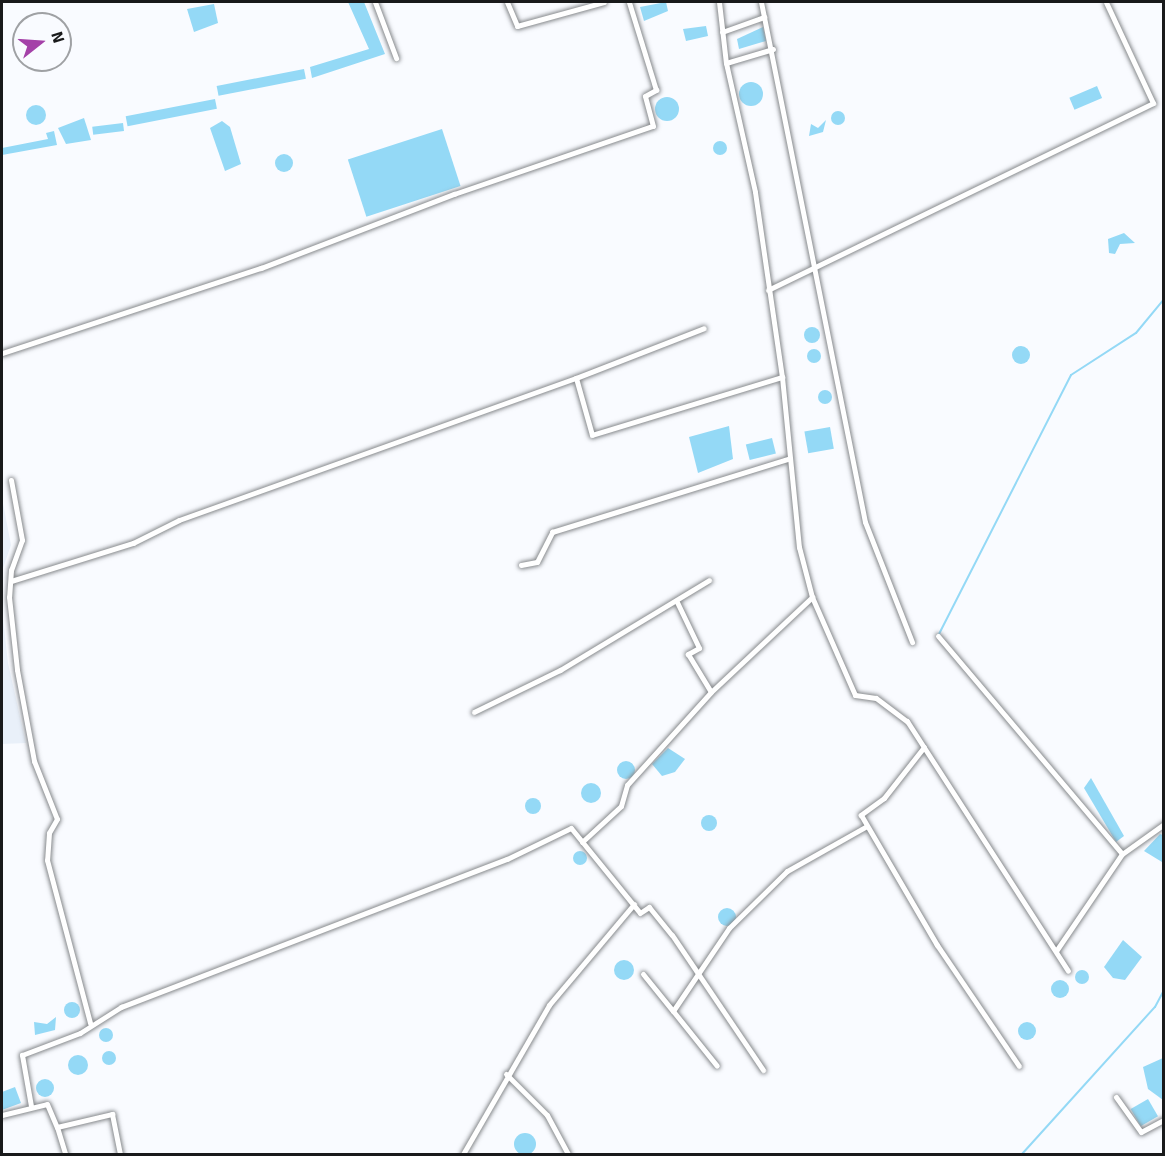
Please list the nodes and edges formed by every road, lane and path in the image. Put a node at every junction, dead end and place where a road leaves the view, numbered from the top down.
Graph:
1 (375, 2) edge
2 (507, 2) edge
3 (604, 2) edge
4 (629, 2) edge
5 (719, 2) edge
6 (761, 2) edge
7 (1106, 2) edge
8 (1111, 2) edge
9 (1109, 9) junction
10 (764, 16) junction
11 (722, 32) junction
12 (772, 49) junction
13 (396, 58) dead end
14 (726, 63) junction
15 (812, 272) junction
16 (768, 290) junction
17 (704, 328) dead end
18 (2, 353) edge
19 (782, 377) junction
20 (576, 378) junction
21 (788, 459) junction
22 (11, 480) dead end
23 (521, 565) dead end
24 (709, 580) dead end
25 (11, 581) junction
26 (812, 597) junction
27 (677, 602) junction
28 (938, 636) dead end
29 (912, 642) dead end
30 (711, 692) junction
31 (474, 712) dead end
32 (924, 747) junction
33 (1164, 824) edge
34 (865, 826) junction
35 (582, 842) junction
36 (1122, 855) junction
37 (634, 904) junction
38 (1056, 951) junction
39 (699, 969) junction
40 (1068, 971) dead end
41 (643, 974) dead end
42 (673, 1011) junction
43 (90, 1023) junction
44 (717, 1066) dead end
45 (1019, 1066) dead end
46 (763, 1070) dead end
47 (506, 1074) junction
48 (1116, 1097) dead end
49 (31, 1106) junction
50 (2, 1116) edge
51 (1164, 1120) edge
52 (57, 1127) junction
53 (66, 1155) edge
54 (120, 1155) edge
55 (463, 1155) edge
56 (568, 1155) edge

1 - 13 street
2 - 3 street
4 - 18 street
5 - 11 street
6 - 10 street
7 - 9 street
8 - 9 street
9 - 15 street
10 - 11 street
10 - 12 street
11 - 14 street
12 - 14 street
12 - 15 street
14 - 16 street
15 - 16 street
15 - 29 street
16 - 19 street
17 - 20 street
19 - 20 street
19 - 21 street
20 - 25 street
21 - 23 street
21 - 26 street
22 - 25 street
24 - 27 street
25 - 43 street
26 - 30 street
26 - 32 street
27 - 30 street
27 - 31 street
28 - 36 street
30 - 35 street
32 - 34 street
32 - 38 street
33 - 36 street
34 - 39 street
34 - 45 street
35 - 37 street
35 - 43 street
36 - 38 street
37 - 39 street
37 - 47 street
38 - 40 street
39 - 42 street
39 - 46 street
41 - 42 street
42 - 44 street
43 - 49 street
47 - 55 street
47 - 56 street
48 - 51 street
49 - 50 street
49 - 52 street
52 - 53 street
52 - 54 street

